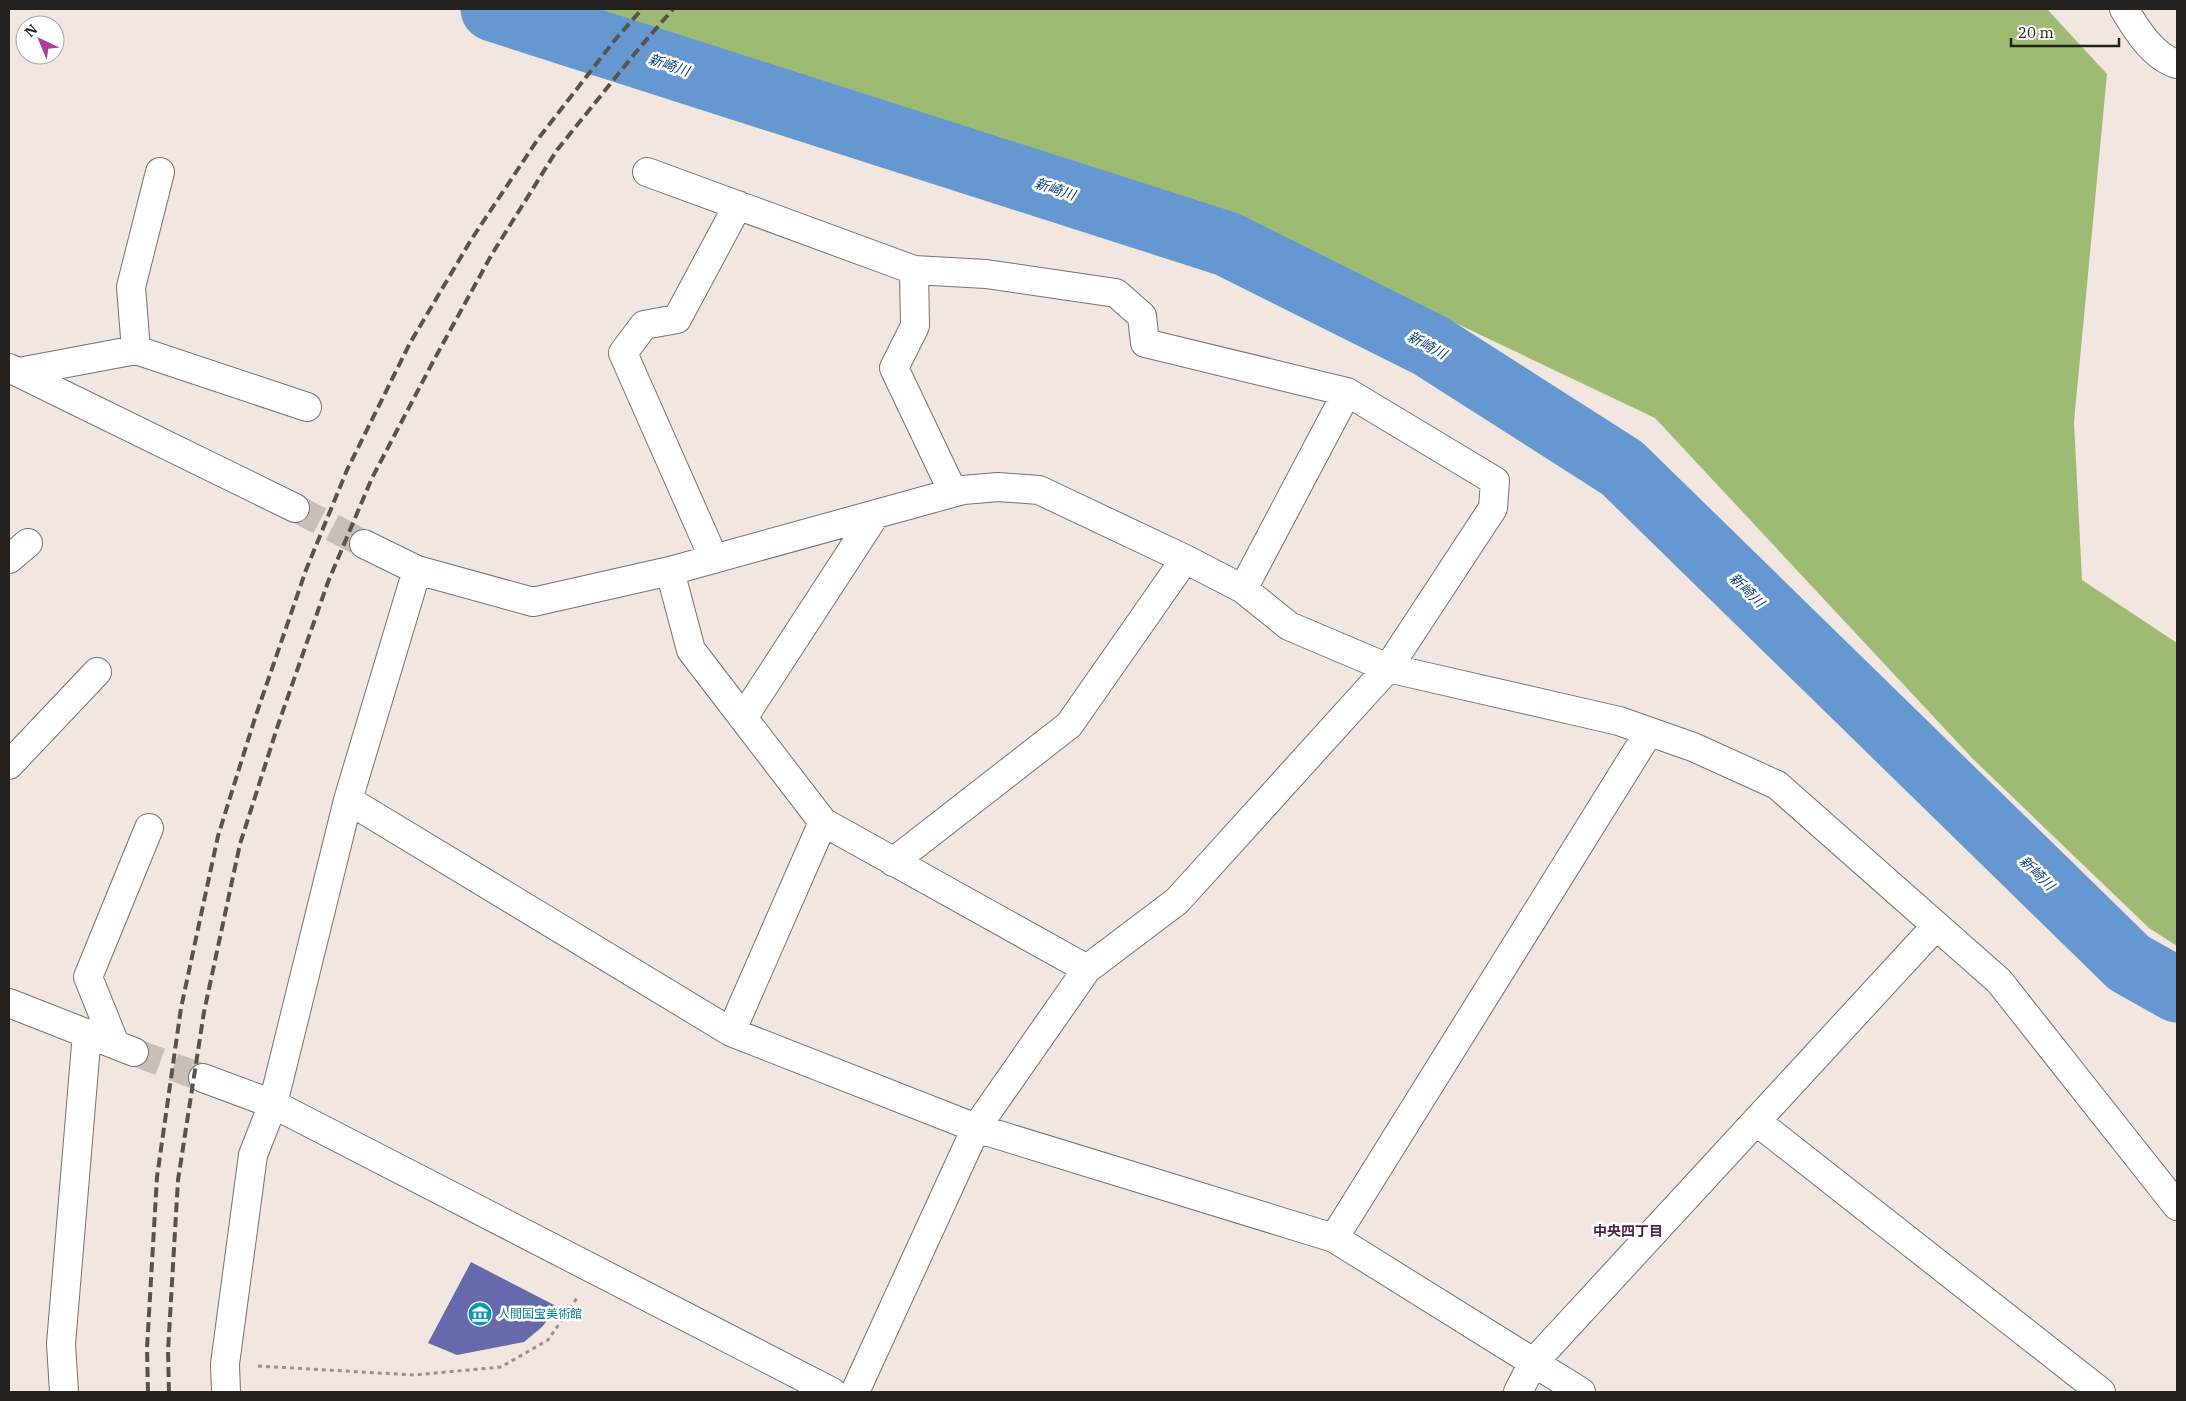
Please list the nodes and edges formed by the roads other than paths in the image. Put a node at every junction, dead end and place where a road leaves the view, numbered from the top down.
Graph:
1 (2124, 9) edge
2 (2177, 64) edge
3 (160, 172) dead end
4 (647, 172) dead end
5 (738, 205) junction
6 (914, 270) junction
7 (136, 350) junction
8 (14, 370) edge
9 (1347, 392) junction
10 (307, 408) dead end
11 (953, 492) junction
12 (295, 508) tunnel mouth
13 (874, 515) junction
14 (364, 544) tunnel mouth
15 (1185, 558) junction
16 (714, 559) junction
17 (417, 570) junction
18 (670, 571) junction
19 (1243, 590) junction
20 (1388, 668) junction
21 (97, 672) dead end
22 (744, 718) junction
23 (1649, 732) junction
24 (9, 765) edge
25 (348, 800) junction
26 (823, 822) junction
27 (148, 828) dead end
28 (893, 862) junction
29 (1936, 926) junction
30 (1087, 969) junction
31 (9, 1003) edge
32 (731, 1032) junction
33 (87, 1034) junction
34 (203, 1078) tunnel mouth
35 (273, 1104) junction
36 (1756, 1121) junction
37 (976, 1128) junction
38 (2177, 1206) edge
39 (1334, 1238) junction
40 (1533, 1363) junction
41 (817, 1389) edge
42 (64, 1392) edge
43 (226, 1392) edge
44 (855, 1392) edge
45 (1518, 1392) edge
46 (1581, 1392) edge
47 (2100, 1392) edge

1 - 2 street
3 - 7 street
4 - 5 street
5 - 6 street
5 - 16 street
6 - 9 street
6 - 11 street
7 - 8 street
7 - 10 street
8 - 12 street
9 - 19 street
9 - 20 street
11 - 13 street
11 - 15 street
13 - 16 street
13 - 22 street
14 - 17 street
15 - 19 street
15 - 28 street
16 - 18 street
17 - 18 street
17 - 25 street
18 - 22 street
19 - 20 street
20 - 23 street
20 - 30 street
21 - 24 street
22 - 26 street
23 - 29 street
23 - 39 street
25 - 32 street
25 - 35 street
26 - 28 street
26 - 32 street
27 - 33 street
28 - 30 street
29 - 36 street
29 - 38 street
30 - 37 street
31 - 33 street
32 - 37 street
33 - 42 street
34 - 35 street
35 - 41 street
35 - 43 street
36 - 40 street
36 - 47 street
37 - 39 street
37 - 44 street
39 - 40 street
40 - 45 street
40 - 46 street

